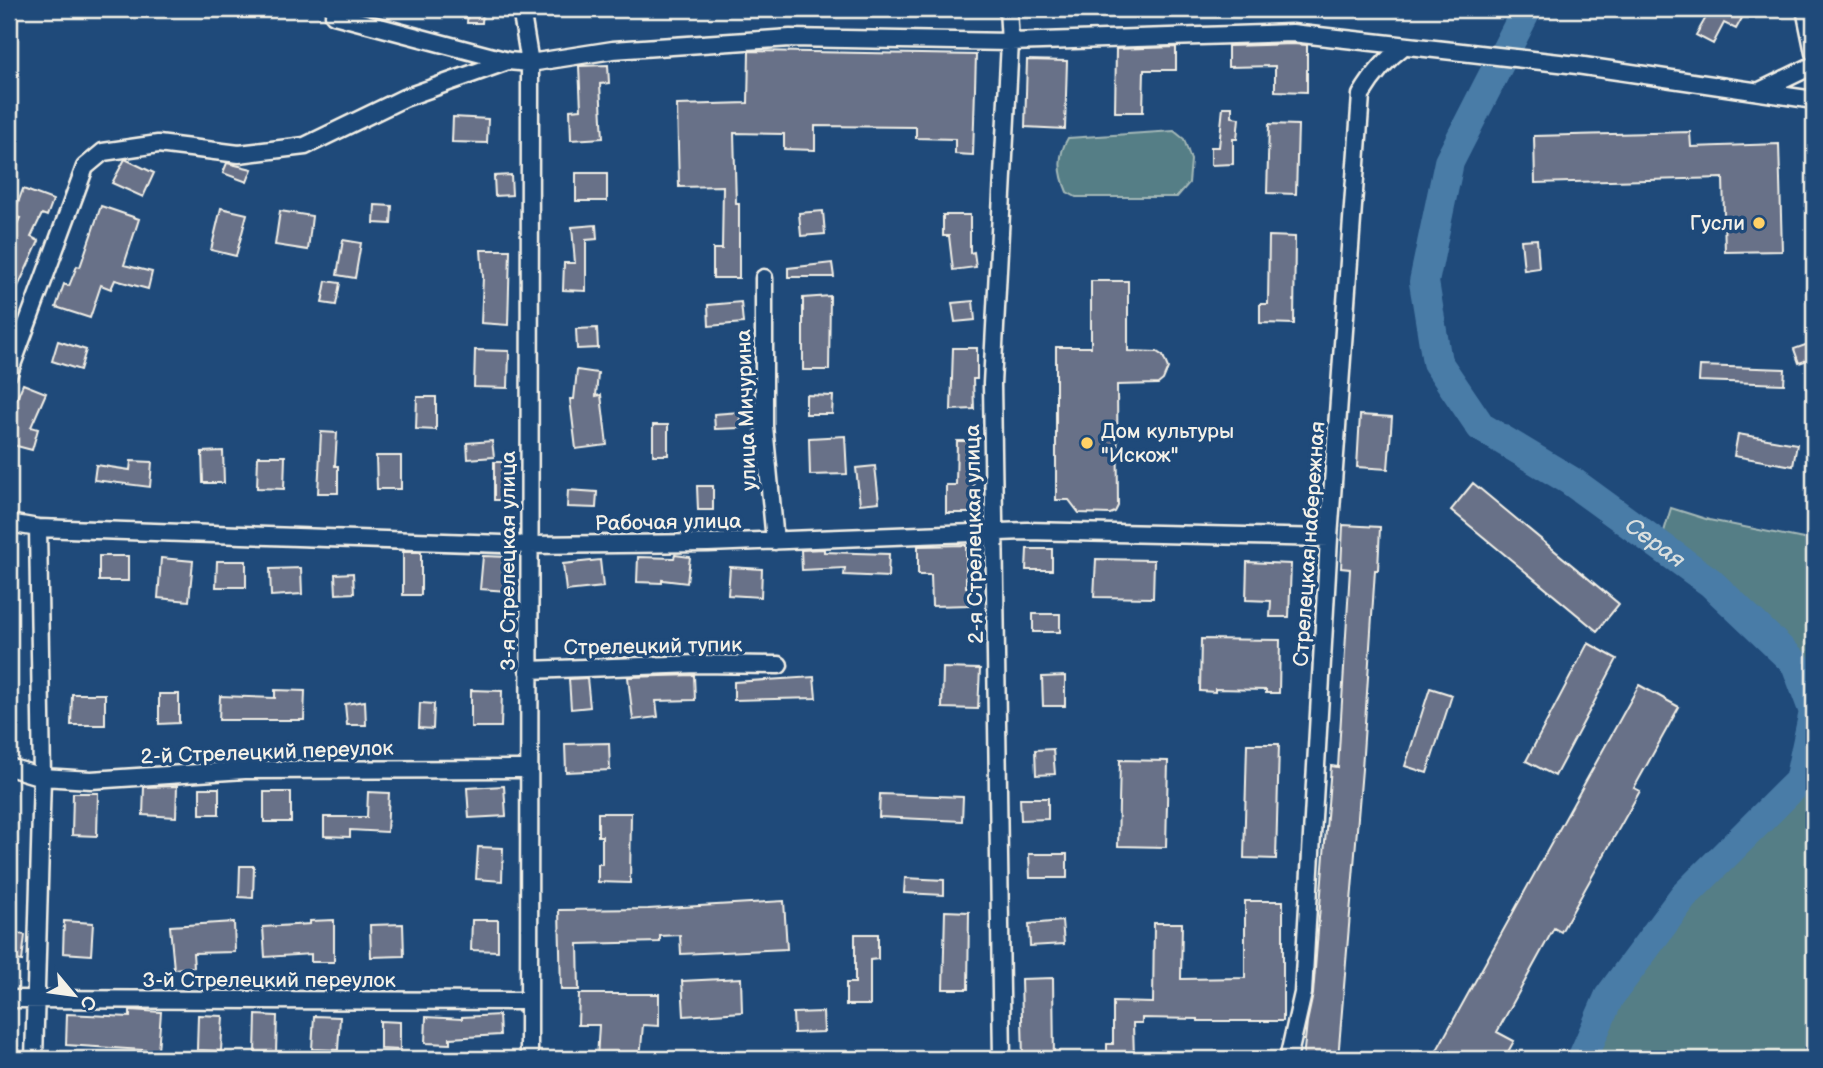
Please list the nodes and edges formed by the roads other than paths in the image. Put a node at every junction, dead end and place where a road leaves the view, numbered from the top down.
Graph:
1 (521, 9) edge
2 (1008, 9) edge
3 (1805, 9) edge
4 (334, 15) dead end
5 (1010, 42) junction
6 (1404, 46) junction
7 (1814, 53) edge
8 (508, 61) junction
9 (530, 63) junction
10 (1814, 65) edge
11 (1814, 71) edge
12 (1814, 82) edge
13 (1762, 90) junction
14 (1814, 100) edge
15 (764, 278) dead end
16 (9, 373) edge
17 (9, 523) edge
18 (38, 528) junction
19 (995, 533) junction
20 (1329, 538) junction
21 (775, 541) junction
22 (529, 545) junction
23 (779, 665) dead end
24 (528, 670) junction
25 (9, 766) edge
26 (528, 769) junction
27 (42, 777) junction
28 (9, 999) edge
29 (35, 1000) junction
30 (529, 1001) junction
31 (34, 1059) edge
32 (529, 1059) edge
33 (1002, 1059) edge
34 (1288, 1059) edge

1 - 9 street, 3-я Стрелецкая улица
2 - 5 street, 2-я Стрелецкая улица
3 - 7 street
4 - 8 street
5 - 6 street
5 - 9 street
5 - 19 street, 2-я Стрелецкая улица
6 - 13 street
6 - 20 street, Стрелецкая набережная
8 - 9 street
8 - 16 street
9 - 22 street, 3-я Стрелецкая улица
10 - 13 street
11 - 12 street
13 - 14 street
15 - 21 street, улица Мичурина
17 - 18 street, Рабочая улица
18 - 22 street, Рабочая улица
18 - 27 street
19 - 20 street, Рабочая улица
19 - 21 street, Рабочая улица
19 - 33 street, 2-я Стрелецкая улица
20 - 34 street, Стрелецкая набережная
21 - 22 street, Рабочая улица
22 - 24 street, 3-я Стрелецкая улица
23 - 24 street, Стрелецкий тупик
24 - 26 street, 3-я Стрелецкая улица
25 - 27 street, 2-й Стрелецкий переулок
26 - 27 street, 2-й Стрелецкий переулок
26 - 30 street, 3-я Стрелецкая улица
27 - 29 street
28 - 29 street, 3-й Стрелецкий переулок
29 - 30 street, 3-й Стрелецкий переулок
29 - 31 street
30 - 32 street, 3-я Стрелецкая улица

